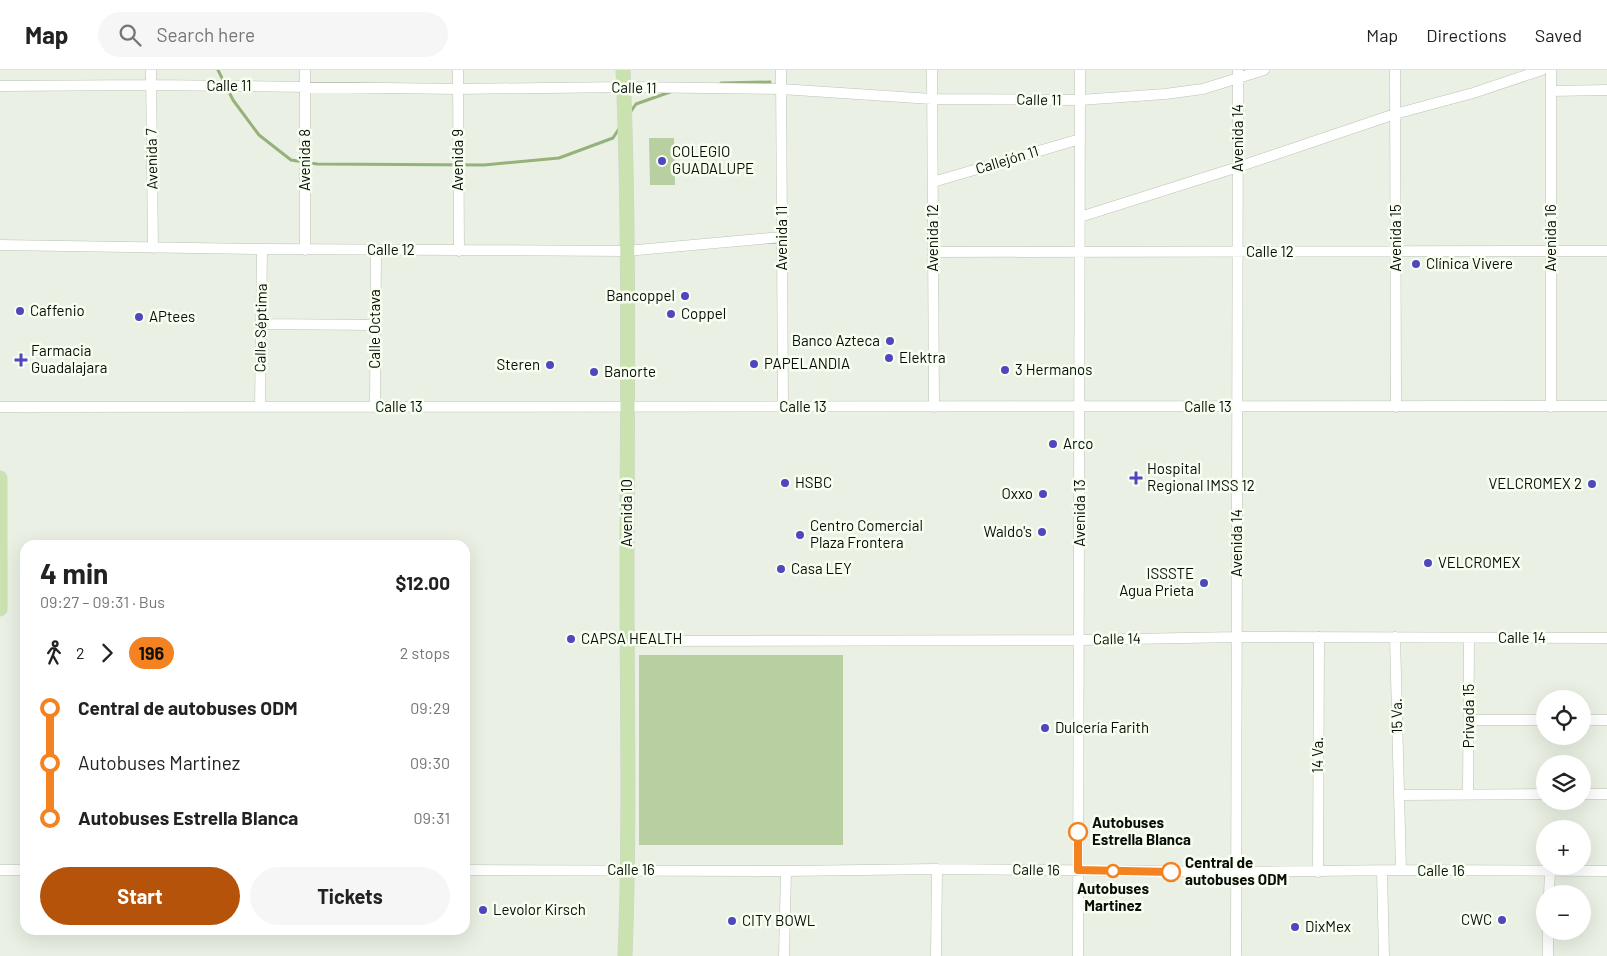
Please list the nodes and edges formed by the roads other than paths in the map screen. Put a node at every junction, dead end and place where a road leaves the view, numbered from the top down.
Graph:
1 (151, 70) edge
2 (305, 70) edge
3 (458, 70) edge
4 (623, 70) edge
5 (781, 70) edge
6 (932, 70) edge
7 (1080, 70) edge
8 (1264, 70) edge
9 (1395, 70) edge
10 (1542, 70) edge
11 (1551, 70) edge
12 (1238, 74) edge
13 (152, 85) junction
14 (0, 86) edge
15 (305, 86) junction
16 (624, 88) junction
17 (458, 89) junction
18 (781, 89) junction
19 (1607, 90) edge
20 (1551, 91) junction
21 (932, 98) junction
22 (1080, 100) junction
23 (1395, 114) junction
24 (1080, 138) junction
25 (1238, 167) junction
26 (933, 182) junction
27 (1080, 217) junction
28 (782, 237) junction
29 (0, 245) edge
30 (153, 248) junction
31 (262, 249) junction
32 (305, 250) junction
33 (376, 250) junction
34 (459, 251) junction
35 (626, 251) junction
36 (1551, 251) junction
37 (1607, 251) edge
38 (933, 252) junction
39 (1080, 252) junction
40 (1238, 252) junction
41 (1396, 252) junction
42 (261, 324) junction
43 (376, 325) junction
44 (627, 406) junction
45 (1396, 406) junction
46 (1551, 406) junction
47 (1607, 406) edge
48 (0, 407) edge
49 (260, 407) junction
50 (375, 407) junction
51 (783, 407) junction
52 (934, 407) junction
53 (1080, 407) junction
54 (1238, 407) junction
55 (0, 478) edge
56 (0, 609) edge
57 (1237, 637) junction
58 (1319, 637) junction
59 (1395, 638) junction
60 (1469, 638) junction
61 (1607, 638) edge
62 (1079, 640) junction
63 (627, 641) junction
64 (1469, 720) junction
65 (1536, 720) edge
66 (1591, 720) edge
67 (1607, 720) edge
68 (1468, 794) junction
69 (1536, 794) edge
70 (1591, 794) edge
71 (1607, 794) edge
72 (1398, 795) junction
73 (937, 869) junction
74 (0, 870) edge
75 (20, 870) edge
76 (470, 870) edge
77 (629, 870) junction
78 (1078, 870) junction
79 (1401, 870) junction
80 (786, 871) junction
81 (1382, 871) junction
82 (1591, 871) edge
83 (1607, 871) edge
84 (1237, 872) junction
85 (1318, 872) junction
86 (1536, 872) edge
87 (1548, 940) edge
88 (625, 956) edge
89 (784, 956) edge
90 (936, 956) edge
91 (1078, 956) edge
92 (1236, 956) edge
93 (1384, 956) edge
94 (1548, 956) edge

1 - 13 street, Avenida 7
2 - 15 street, Avenida 8
3 - 17 street, Avenida 9
4 - 16 main road, Avenida 10
5 - 18 street, Avenida 11
6 - 21 street, Avenida 12
7 - 22 street, Avenida 13
8 - 12 street, Calle 11
9 - 23 street, Avenida 15
10 - 23 street
11 - 20 street, Avenida 16
12 - 22 street, Calle 11
12 - 25 street, Avenida 14
13 - 14 street, Calle 11
13 - 15 street, Calle 11
13 - 30 street, Avenida 7
15 - 17 street, Calle 11
15 - 32 street, Avenida 8
16 - 17 street, Calle 11
16 - 18 street, Calle 11
16 - 35 main road, Avenida 10
17 - 34 street, Avenida 9
18 - 21 street, Calle 11
18 - 28 street, Avenida 11
19 - 20 street
20 - 36 street, Avenida 16
21 - 22 street, Calle 11
21 - 26 street, Avenida 12
22 - 24 street, Avenida 13
23 - 25 street
23 - 41 street, Avenida 15
24 - 26 street, Callejón 11
24 - 27 street, Avenida 13
25 - 27 street
25 - 40 street, Avenida 14
26 - 38 street, Avenida 12
27 - 39 street, Avenida 13
28 - 35 street, Calle 12
28 - 51 street, Avenida 11
29 - 30 street, Calle 12
30 - 31 street, Calle 12
31 - 32 street, Calle 12
31 - 42 street, Calle Séptima
32 - 33 street, Calle 12
33 - 34 street, Calle 12
33 - 43 street, Calle Octava
34 - 35 street, Calle 12
35 - 44 main road, Avenida 10
36 - 37 street, Calle 12
36 - 41 street, Calle 12
36 - 46 street, Avenida 16
38 - 39 street, Calle 12
38 - 52 street, Avenida 12
39 - 40 street, Calle 12
39 - 53 street, Avenida 13
40 - 41 street, Calle 12
40 - 54 street, Avenida 14
41 - 45 street, Avenida 15
42 - 43 street
42 - 49 street, Calle Séptima
43 - 50 street, Calle Octava
44 - 50 street, Calle 13
44 - 51 street, Calle 13
44 - 63 main road, Avenida 10
45 - 46 street, Calle 13
45 - 54 street, Calle 13
46 - 47 street, Calle 13
48 - 49 street, Calle 13
49 - 50 street, Calle 13
51 - 52 street, Calle 13
52 - 53 street, Calle 13
53 - 54 street, Calle 13
53 - 62 street, Avenida 13
54 - 57 street, Avenida 14
55 - 56 main road
57 - 58 street, Calle 14
57 - 62 street, Calle 14
57 - 84 street, Avenida 14
58 - 59 street, Calle 14
58 - 85 street, 14 Va.
59 - 60 street, Calle 14
59 - 72 street, 15 Va.
60 - 61 street, Calle 14
60 - 64 street, Privada 15
62 - 63 street, Calle 14
62 - 78 street, Avenida 13
63 - 77 main road, Avenida 10
64 - 65 street
64 - 68 street, Privada 15
66 - 67 street
68 - 69 street
68 - 72 street
70 - 71 street
72 - 79 street, 15 Va.
73 - 78 street, Calle 16
73 - 80 street, Calle 16
73 - 90 street
74 - 75 street
76 - 77 street, Calle 16
77 - 80 street, Calle 16
77 - 88 main road, Avenida 10
78 - 84 street, Calle 16
78 - 91 street, Avenida 13
79 - 81 street, Calle 16
79 - 86 street, Calle 16
80 - 89 street
81 - 85 street, Calle 16
81 - 93 street
82 - 83 street, Calle 16
84 - 85 street, Calle 16
84 - 92 street, Avenida 14
87 - 94 street

